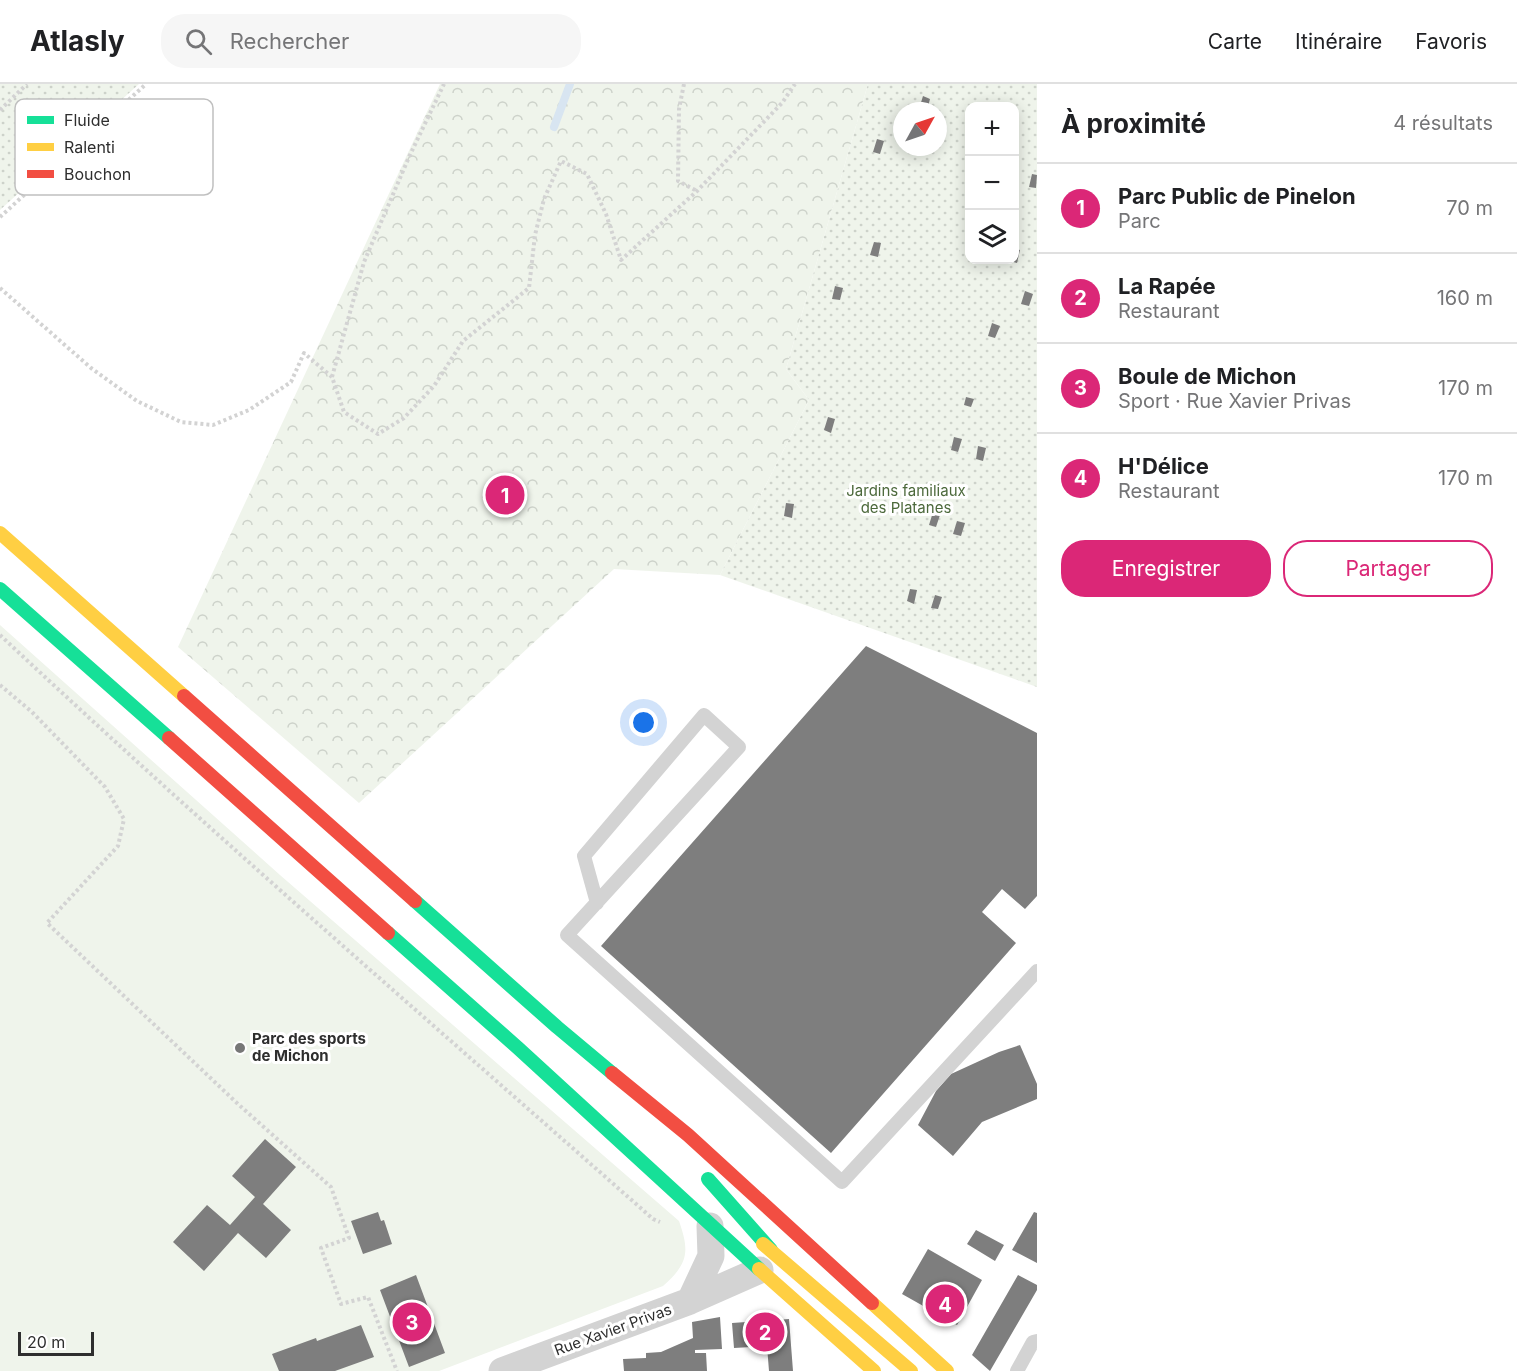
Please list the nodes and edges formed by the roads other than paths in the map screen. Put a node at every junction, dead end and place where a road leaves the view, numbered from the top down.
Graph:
1 (0, 533) edge
2 (0, 589) edge
3 (597, 903) junction
4 (1037, 971) edge
5 (557, 1027) junction
6 (518, 1048) junction
7 (654, 1125) dead end
8 (694, 1165) dead end
9 (690, 1187) dead end
10 (713, 1218) junction
11 (765, 1259) junction
12 (690, 1301) junction
13 (1037, 1341) edge
14 (502, 1371) edge
15 (874, 1371) edge
16 (911, 1371) edge
17 (947, 1371) edge
18 (1017, 1371) edge

1 - 5 main road
2 - 6 main road
3 - 3 lane
3 - 4 lane
5 - 7 main road
5 - 17 main road
6 - 9 main road
6 - 10 main road
8 - 11 main road
10 - 11 main road
10 - 11 main road
10 - 12 street
11 - 12 street, Rue Xavier Privas
11 - 15 main road
11 - 16 main road
12 - 14 street, Rue Xavier Privas
13 - 18 lane

